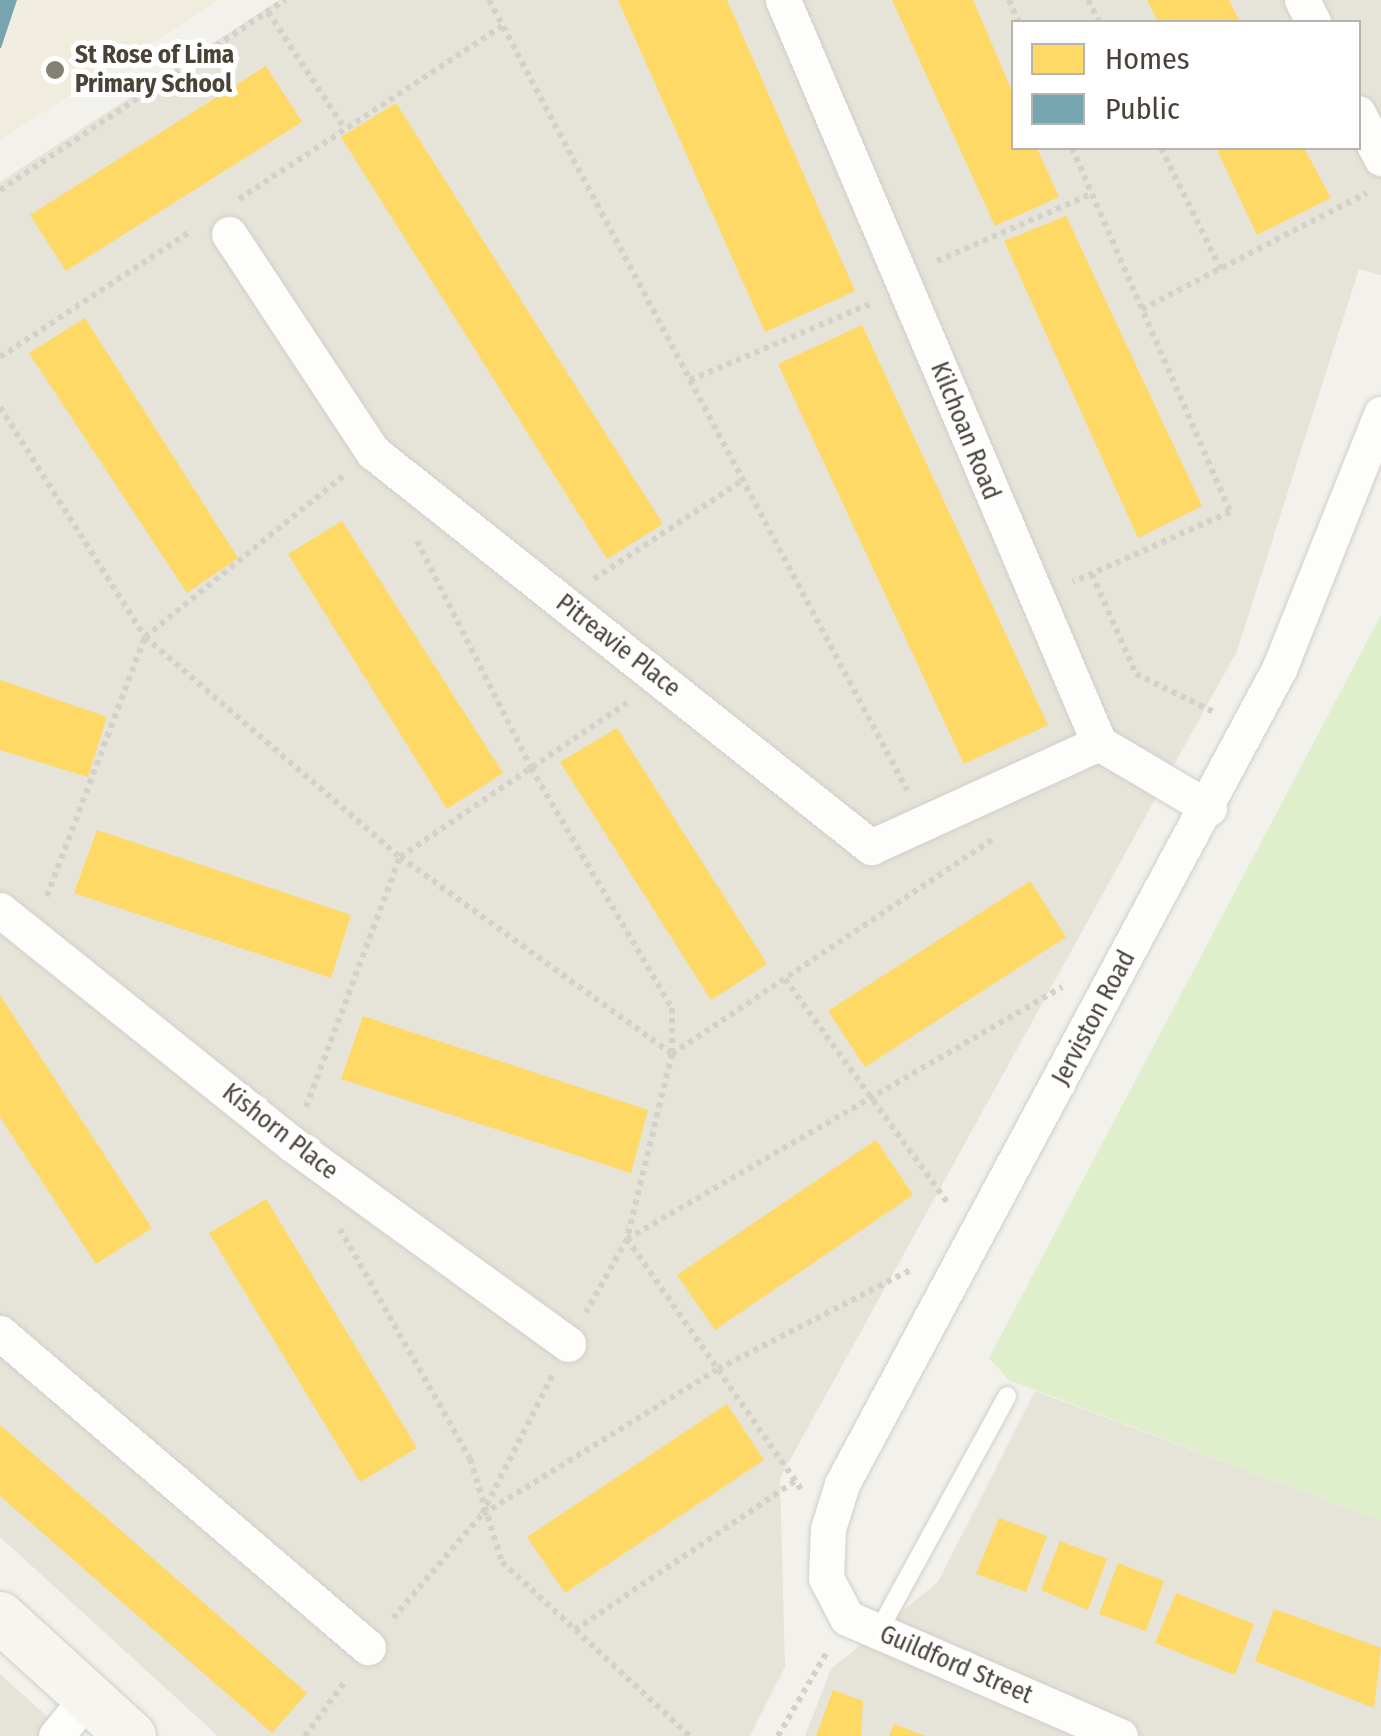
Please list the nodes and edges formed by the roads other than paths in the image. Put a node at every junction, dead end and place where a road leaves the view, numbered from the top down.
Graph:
1 (783, 0) edge
2 (1361, 119) edge
3 (1381, 158) edge
4 (219, 222) road end
5 (1381, 414) edge
6 (1099, 743) junction
7 (1209, 808) junction
8 (0, 910) edge
9 (0, 1334) edge
10 (568, 1344) road end
11 (1007, 1396) dead end
12 (0, 1617) edge
13 (862, 1625) junction
14 (368, 1647) road end
15 (88, 1698) junction
16 (56, 1736) edge
17 (132, 1736) edge
18 (1120, 1736) edge

1 - 6 street, Kilchoan Road
2 - 3 street
4 - 6 street, Pitreavie Place
5 - 7 street, Jerviston Road
6 - 7 street
7 - 13 street, Jerviston Road
8 - 10 street, Kishorn Place
9 - 14 street
11 - 13 lane
12 - 15 main road
13 - 18 street, Guildford Street
15 - 16 street
15 - 17 main road

